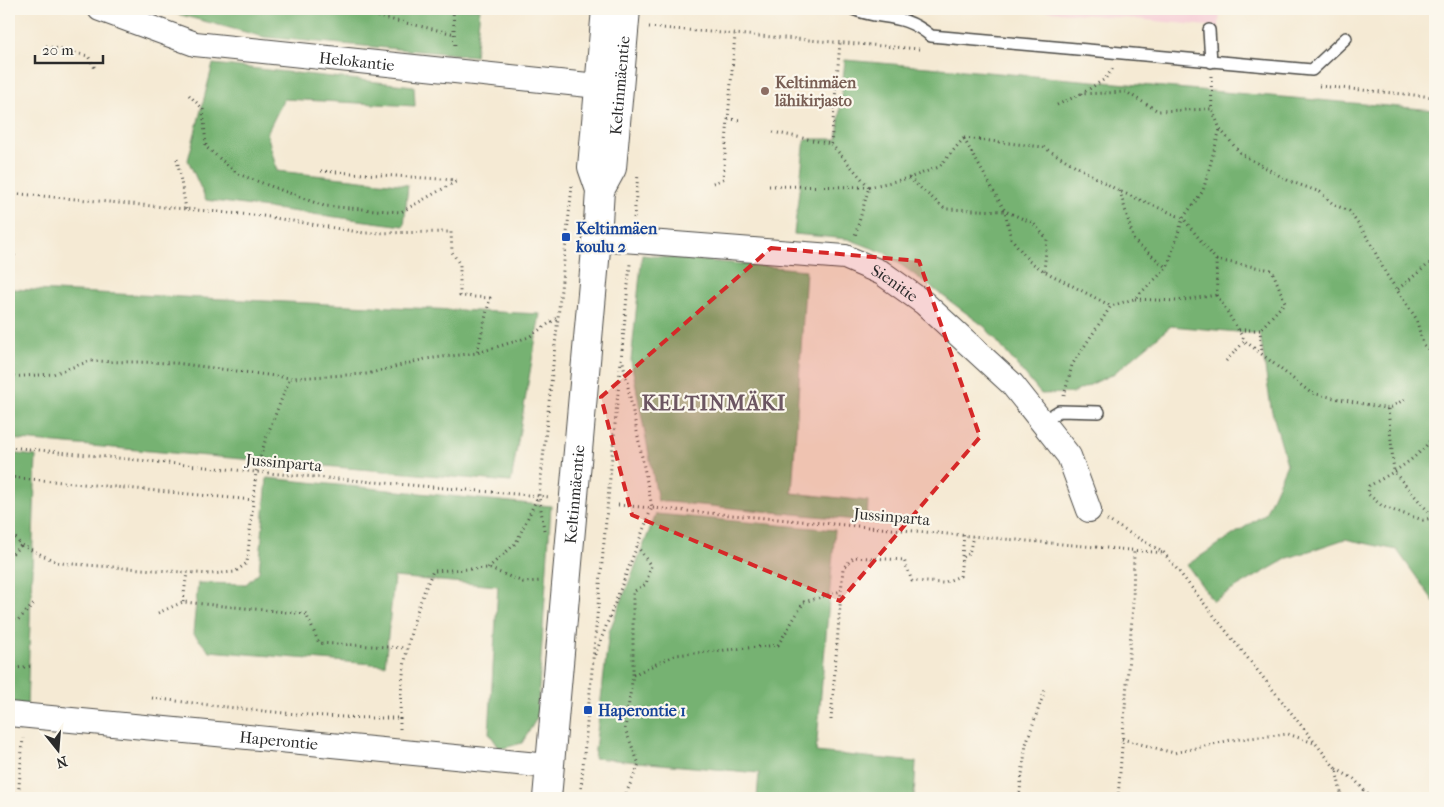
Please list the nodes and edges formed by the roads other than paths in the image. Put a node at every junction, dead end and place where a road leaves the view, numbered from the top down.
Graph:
1 (100, 9) edge
2 (606, 9) edge
3 (626, 9) edge
4 (853, 9) edge
5 (1209, 30) dead end
6 (1346, 38) dead end
7 (1211, 62) junction
8 (609, 87) junction
9 (598, 238) junction
10 (1100, 412) dead end
11 (1051, 416) junction
12 (1090, 510) road end
13 (9, 714) edge
14 (549, 766) junction
15 (547, 798) edge

1 - 8 street, Helokantie
2 - 8 main road, Keltinmäentie
3 - 8 main road, Keltinmäentie
4 - 7 lane
5 - 7 lane
6 - 7 lane
8 - 9 main road, Keltinmäentie
9 - 11 street, Sienitie
9 - 14 main road, Keltinmäentie
10 - 11 lane
11 - 12 street, Sienitie
13 - 14 street, Haperontie
14 - 15 main road, Keltinmäentie

